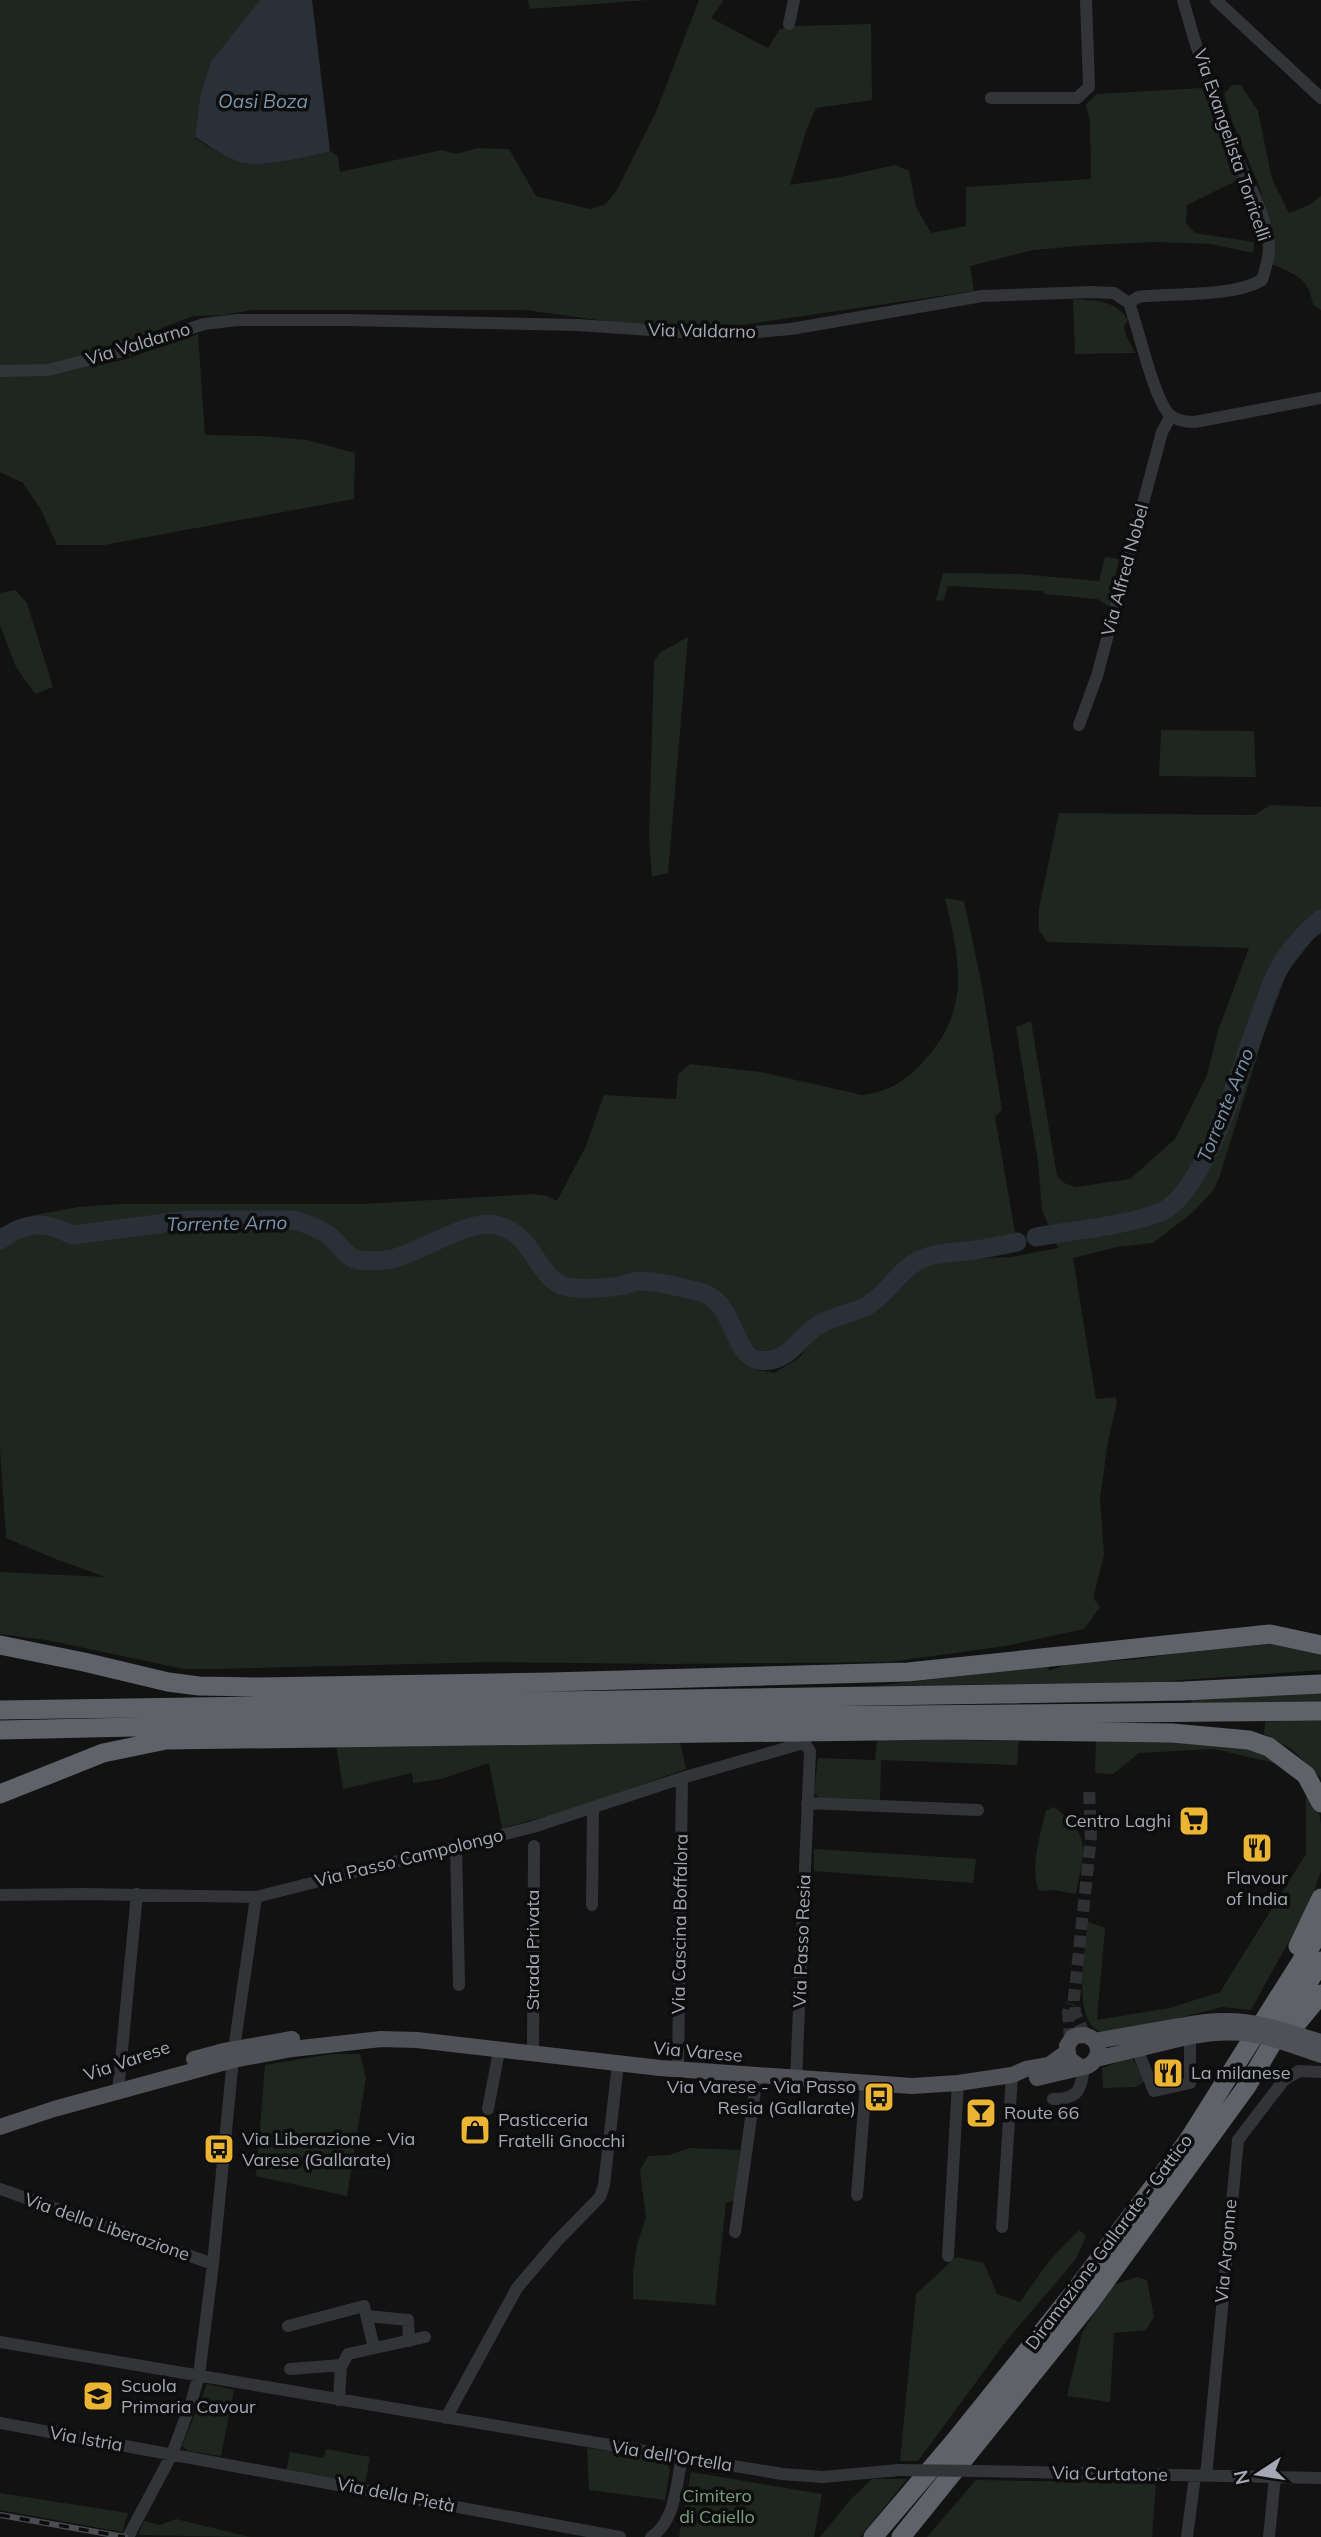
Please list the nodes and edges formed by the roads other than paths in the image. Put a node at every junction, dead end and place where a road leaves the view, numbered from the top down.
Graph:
1 (794, 0) edge
2 (1086, 0) edge
3 (1183, 0) edge
4 (1216, 0) edge
5 (789, 24) dead end
6 (991, 98) dead end
7 (1321, 98) edge
8 (1129, 303) junction
9 (0, 371) edge
10 (1321, 398) edge
11 (1171, 416) junction
12 (1079, 725) dead end
13 (0, 1645) edge
14 (1321, 1645) edge
15 (1321, 1685) edge
16 (0, 1710) edge
17 (1321, 1711) edge
18 (0, 1730) edge
19 (806, 1745) joint
20 (682, 1778) junction
21 (0, 1794) edge
22 (807, 1803) junction
23 (1321, 1803) edge
24 (593, 1809) junction
25 (978, 1810) dead end
26 (456, 1846) junction
27 (534, 1846) dead end
28 (0, 1895) edge
29 (137, 1895) junction
30 (256, 1897) junction
31 (1321, 1898) edge
32 (593, 1905) dead end
33 (1321, 1930) edge
34 (1321, 1961) edge
35 (459, 1985) dead end
36 (1321, 1994) edge
37 (1184, 2034) junction
38 (1095, 2041) junction
39 (1321, 2042) edge
40 (1137, 2049) junction
41 (499, 2051) junction
42 (1067, 2052) junction
43 (234, 2054) junction
44 (533, 2054) junction
45 (1321, 2054) edge
46 (618, 2064) junction
47 (1086, 2064) junction
48 (678, 2070) junction
49 (1321, 2072) edge
50 (1012, 2075) junction
51 (757, 2076) junction
52 (796, 2079) junction
53 (958, 2083) junction
54 (866, 2084) junction
55 (1247, 2085) junction
56 (118, 2087) junction
57 (1053, 2099) dead end
58 (488, 2109) dead end
59 (0, 2127) edge
60 (1187, 2142) junction
61 (0, 2189) edge
62 (857, 2195) dead end
63 (1002, 2227) dead end
64 (735, 2232) dead end
65 (948, 2256) dead end
66 (213, 2264) junction
67 (367, 2316) junction
68 (288, 2326) dead end
69 (425, 2337) dead end
70 (409, 2341) junction
71 (0, 2342) edge
72 (374, 2348) junction
73 (341, 2365) junction
74 (290, 2369) dead end
75 (199, 2375) junction
76 (340, 2400) junction
77 (446, 2418) junction
78 (0, 2423) edge
79 (172, 2454) junction
80 (682, 2457) junction
81 (899, 2470) joint
82 (1200, 2476) junction
83 (1275, 2477) junction
84 (1321, 2478) edge
85 (128, 2537) edge
86 (620, 2537) edge
87 (651, 2537) edge
88 (873, 2537) edge
89 (901, 2537) edge
90 (1187, 2537) edge
91 (1269, 2537) edge

1 - 5 street
2 - 6 street
3 - 8 street, Via Evangelista Torricelli
4 - 7 street
8 - 9 street, Via Valdarno
8 - 11 street
10 - 11 street
11 - 12 street, Via Alfred Nobel
13 - 14 highway
15 - 16 highway
17 - 18 highway
19 - 20 street, Via Passo Campolongo
19 - 22 street, Via Passo Resia
20 - 24 street, Via Passo Campolongo
20 - 48 street, Via Cascina Boffalora
21 - 23 highway
22 - 25 street
22 - 52 street, Via Passo Resia
24 - 26 street, Via Passo Campolongo
24 - 32 street
26 - 30 street, Via Passo Campolongo
26 - 35 street
27 - 44 street, Strada Privata
28 - 29 street, Via Passo Campolongo
29 - 30 street, Via Passo Campolongo
29 - 56 street
30 - 43 street, Via della Liberazione
31 - 60 highway
33 - 60 highway, Diramazione Gallarate - Gattico
34 - 55 highway, Diramazione Gallarate - Gattico
36 - 55 highway
37 - 38 main road, Via Varese
37 - 39 main road, Via Varese, bridge
37 - 40 main road, Via Varese
37 - 40 street
37 - 45 main road, Via Varese, bridge
38 - 42 main road
38 - 47 main road
40 - 47 main road, Via Varese
41 - 43 main road, Via Varese
41 - 44 main road, Via Varese
41 - 58 street
42 - 47 main road
42 - 50 main road, Via Varese
43 - 56 main road, Via Varese
43 - 66 street, Via della Liberazione
44 - 46 main road, Via Varese
46 - 48 main road, Via Varese
46 - 77 street
47 - 50 main road, Via Varese
47 - 57 street
48 - 51 main road, Via Varese
49 - 82 street, Via Argonne
50 - 53 main road, Via Varese
50 - 63 street
51 - 52 main road, Via Varese
51 - 64 street
52 - 54 main road, Via Varese
53 - 54 main road, Via Varese
53 - 65 street
54 - 62 street
55 - 89 highway, Diramazione Gallarate - Gattico
56 - 59 main road, Via Varese
60 - 88 highway, Diramazione Gallarate - Gattico
61 - 66 street, Via della Liberazione
66 - 75 street, Via della Liberazione
67 - 68 street
67 - 70 street
67 - 72 street
69 - 70 street
70 - 72 street
71 - 75 street, Via dell'Ortella
72 - 73 street
73 - 74 street
73 - 76 street
75 - 76 street, Via dell'Ortella
75 - 79 street, Via della Liberazione
76 - 77 street, Via dell'Ortella
77 - 80 street, Via dell'Ortella
78 - 79 street, Via Istria
79 - 85 street, Via della Liberazione
79 - 86 street, Via della Pietà
80 - 81 street, Via dell'Ortella
80 - 87 street
81 - 82 street, Via Curtatone, bridge
82 - 83 street, Via Curtatone
82 - 90 street, Via Argonne
83 - 84 street, Via Curtatone
83 - 91 street

